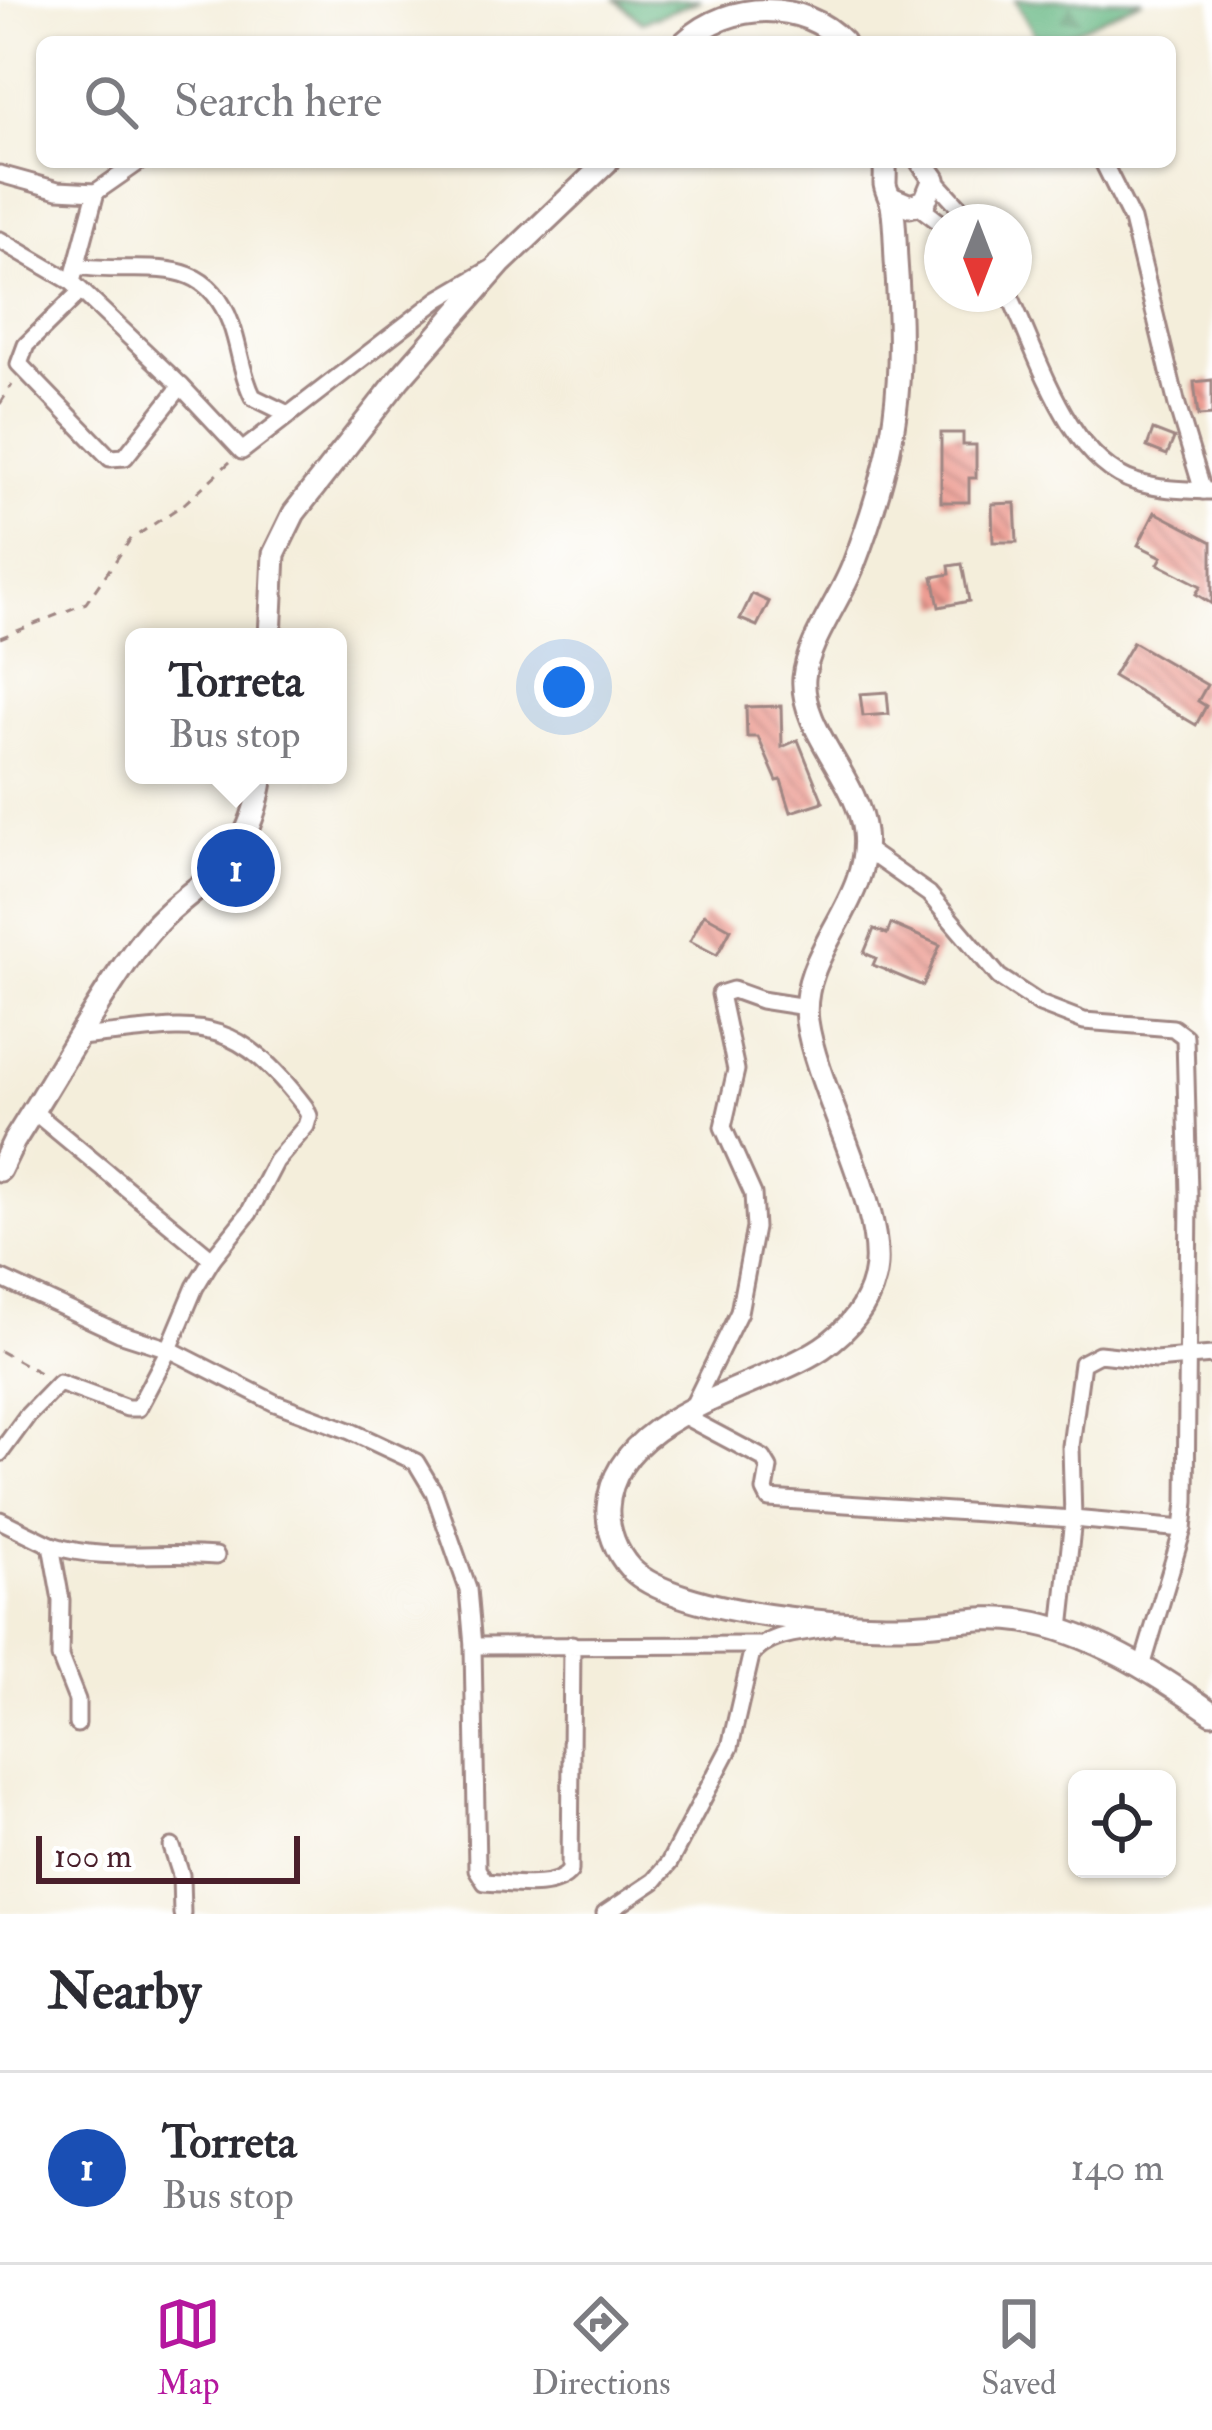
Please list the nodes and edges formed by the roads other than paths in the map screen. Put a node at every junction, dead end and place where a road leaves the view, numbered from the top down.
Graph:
1 (693, 36) edge
2 (837, 36) edge
3 (131, 168) edge
4 (601, 168) edge
5 (890, 168) edge
6 (1106, 168) edge
7 (928, 171) edge
8 (0, 173) edge
9 (95, 192) junction
10 (906, 203) junction
11 (957, 204) edge
12 (924, 214) edge
13 (0, 240) edge
14 (500, 264) junction
15 (77, 280) junction
16 (1018, 312) edge
17 (182, 386) junction
18 (287, 414) junction
19 (1208, 491) edge
20 (270, 628) edge
21 (260, 784) edge
22 (866, 849) junction
23 (806, 1007) junction
24 (78, 1037) junction
25 (33, 1111) junction
26 (0, 1170) edge
27 (212, 1259) junction
28 (0, 1278) edge
29 (169, 1349) junction
30 (1212, 1355) edge
31 (1188, 1357) junction
32 (686, 1412) junction
33 (0, 1453) edge
34 (1072, 1519) junction
35 (0, 1520) edge
36 (1183, 1529) junction
37 (52, 1545) junction
38 (216, 1556) dead end
39 (847, 1624) junction
40 (1061, 1629) junction
41 (572, 1644) junction
42 (473, 1646) junction
43 (759, 1646) junction
44 (1141, 1670) junction
45 (1212, 1713) edge
46 (77, 1724) dead end
47 (172, 1847) dead end
48 (182, 1914) edge
49 (604, 1914) edge

1 - 2 street
3 - 9 street
4 - 14 street
5 - 10 street
6 - 19 street
7 - 10 street
7 - 11 street
8 - 9 street
9 - 15 street
10 - 12 street
10 - 22 street
13 - 15 street
14 - 18 street
14 - 20 street
15 - 17 street
15 - 17 street
15 - 18 street
16 - 19 street
17 - 18 street
21 - 24 street
22 - 23 street
22 - 31 street
23 - 32 street
23 - 32 street
24 - 25 street
24 - 27 street
25 - 26 street
25 - 27 street
27 - 29 street
28 - 29 street
29 - 33 street
29 - 42 street
30 - 31 street
31 - 34 street
31 - 36 street
32 - 34 street
32 - 39 street
34 - 36 street
34 - 40 street
35 - 37 street
36 - 44 street
37 - 38 street
37 - 46 street
39 - 40 street
39 - 43 street
40 - 44 street
41 - 42 street
41 - 42 street
41 - 43 street
43 - 49 street
44 - 45 street
47 - 48 street

